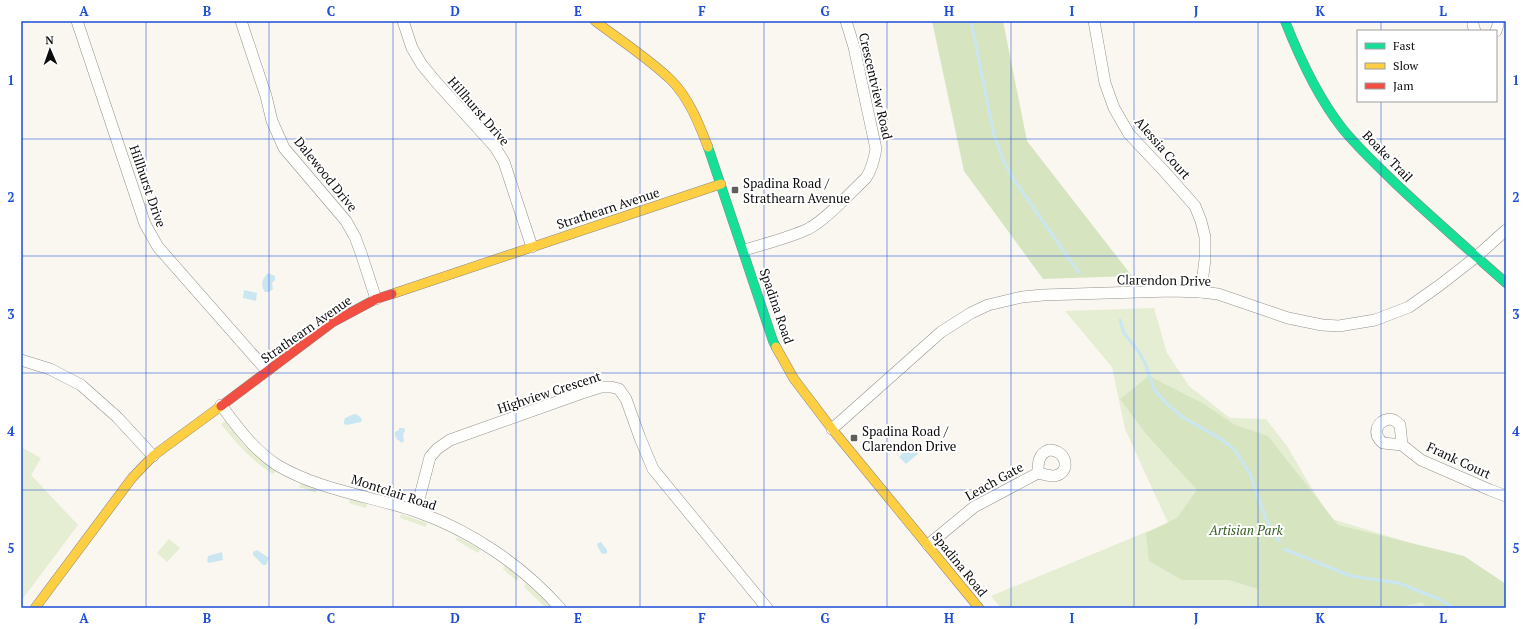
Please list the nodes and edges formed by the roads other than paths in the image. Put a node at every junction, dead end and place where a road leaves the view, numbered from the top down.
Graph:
1 (78, 21) edge
2 (241, 21) edge
3 (403, 21) edge
4 (595, 21) edge
5 (846, 21) edge
6 (1094, 21) edge
7 (1285, 21) edge
8 (721, 184) junction
9 (1506, 230) edge
10 (532, 247) junction
11 (744, 250) junction
12 (1476, 257) junction
13 (1506, 283) edge
14 (1201, 292) junction
15 (376, 299) junction
16 (21, 360) edge
17 (267, 371) junction
18 (221, 405) junction
19 (832, 429) junction
20 (1402, 445) dead end
21 (153, 456) junction
22 (1038, 473) dead end
23 (1506, 496) edge
24 (416, 511) junction
25 (928, 545) junction
26 (35, 608) edge
27 (560, 608) edge
28 (767, 608) edge
29 (979, 608) edge

1 - 17 street, Hillhurst Drive
2 - 15 street, Dalewood Drive
3 - 10 street, Hillhurst Drive
4 - 8 street, Spadina Road
5 - 11 street, Crescentview Road
6 - 14 street, Alessia Court
7 - 12 street, Boake Trail
8 - 10 street, Strathearn Avenue
8 - 11 street, Spadina Road
9 - 12 street, Clarendon Drive
10 - 15 street, Strathearn Avenue
11 - 19 street, Spadina Road
12 - 13 street, Boake Trail
12 - 14 street, Clarendon Drive
14 - 19 street, Clarendon Drive
15 - 17 street, Strathearn Avenue
16 - 21 street
17 - 18 street, Strathearn Avenue
18 - 21 street, Strathearn Avenue
18 - 24 street, Montclair Road
19 - 25 street, Spadina Road
20 - 23 street, Frank Court
21 - 26 street, Strathearn Avenue
22 - 25 street, Leach Gate
24 - 27 street, Montclair Road
24 - 28 street, Highview Crescent
25 - 29 street, Spadina Road

